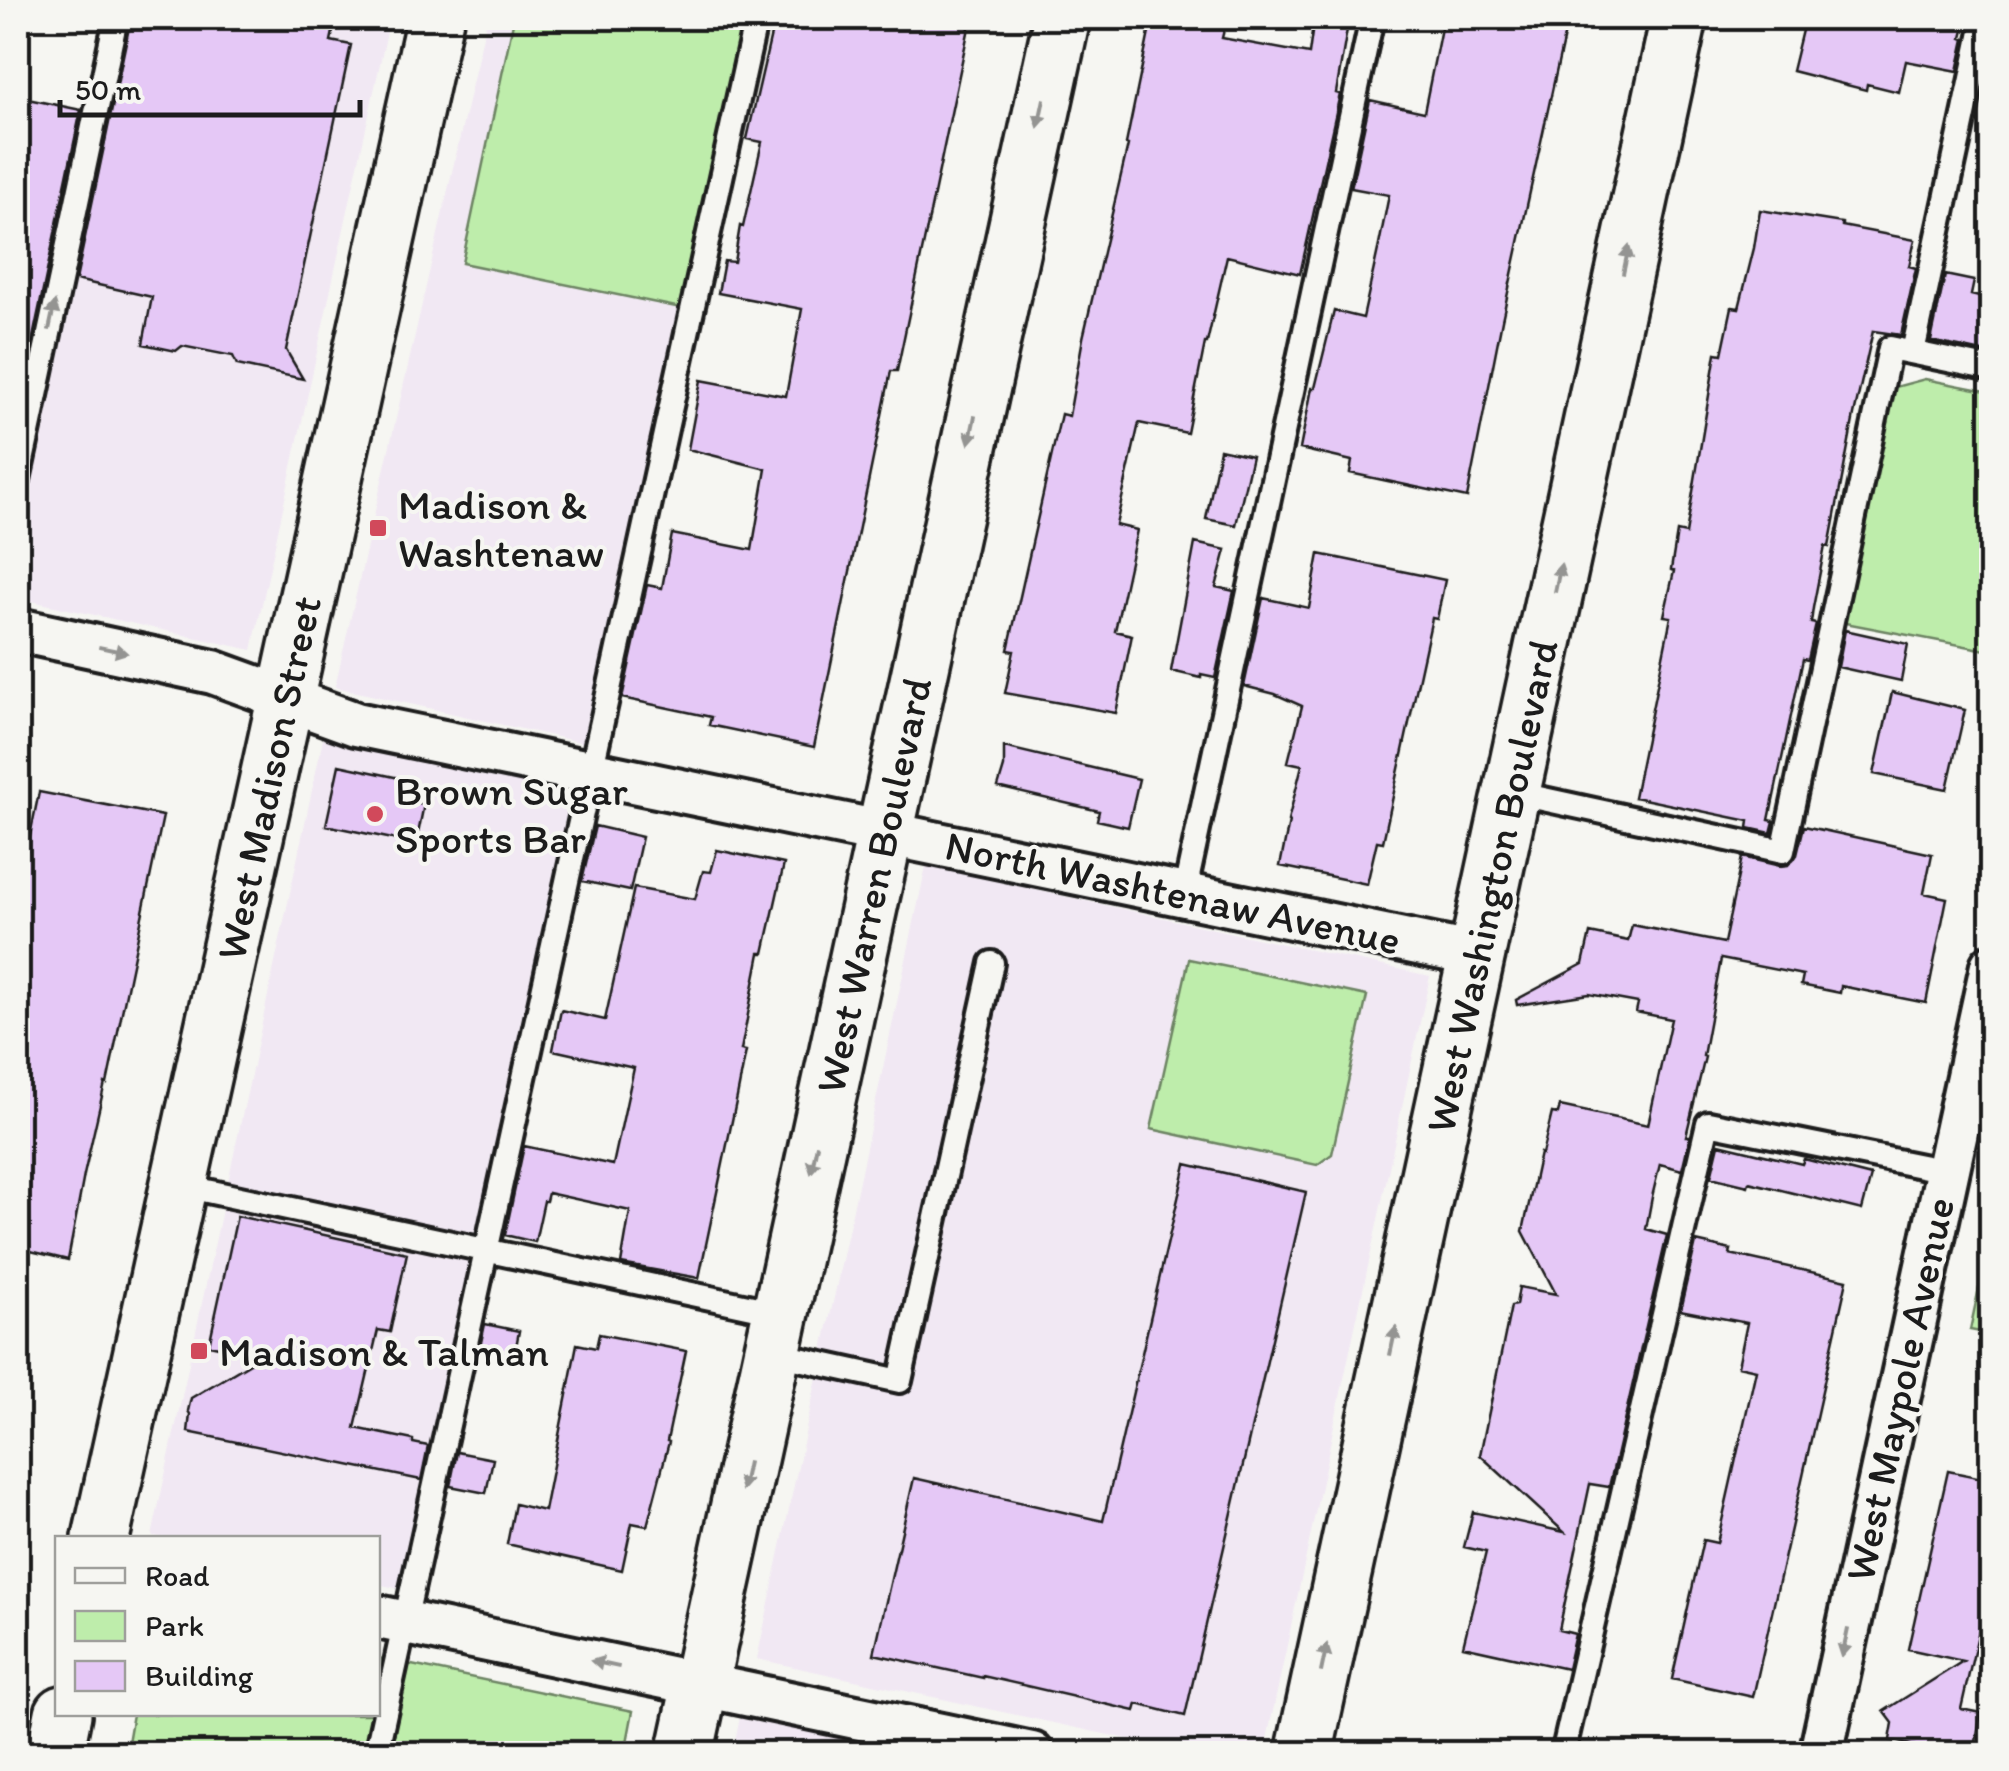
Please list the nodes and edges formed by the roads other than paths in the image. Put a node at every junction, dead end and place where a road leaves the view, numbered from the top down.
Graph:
1 (116, 18) edge
2 (434, 18) edge
3 (756, 18) edge
4 (1062, 18) edge
5 (1372, 18) edge
6 (1679, 18) edge
7 (1985, 18) edge
8 (1912, 352) junction
9 (1992, 368) edge
10 (18, 480) edge
11 (18, 630) edge
12 (285, 698) junction
13 (592, 772) junction
14 (1511, 792) junction
15 (885, 832) junction
16 (1184, 895) junction
17 (1476, 955) junction
18 (992, 964) dead end
19 (1992, 966) edge
20 (1946, 1171) junction
21 (179, 1186) junction
22 (487, 1250) junction
23 (776, 1333) junction
24 (101, 1536) edge
25 (392, 1620) edge
26 (700, 1684) junction
27 (63, 1716) edge
28 (54, 1754) edge
29 (376, 1754) edge
30 (685, 1754) edge
31 (1032, 1754) edge
32 (1304, 1754) edge
33 (1563, 1754) edge
34 (1821, 1754) edge

10 -> 1 lane
2 - 12 street, West Madison Street
3 - 13 lane
4 -> 15 street, West Warren Boulevard
5 - 16 lane
14 -> 6 street, West Washington Boulevard
7 - 8 lane
8 - 9 lane
8 - 14 lane
11 -> 12 street, North Washtenaw Avenue
12 - 13 street, North Washtenaw Avenue
12 - 21 street, West Madison Street
13 - 15 street, North Washtenaw Avenue
13 - 22 lane
14 - 17 street, West Washington Boulevard
15 - 16 street, North Washtenaw Avenue
15 -> 23 street, West Warren Boulevard
16 - 17 street, North Washtenaw Avenue
32 -> 17 street, West Washington Boulevard
18 - 23 lane
19 - 20 street, West Maypole Avenue
20 - 33 lane
20 -> 34 street, West Maypole Avenue
21 - 22 lane
21 - 24 street, West Madison Street
22 - 23 lane
22 - 25 lane
23 -> 26 street, West Warren Boulevard
26 -> 25 street
25 - 29 lane
26 - 30 street, West Warren Boulevard
26 - 31 street
27 - 28 street

